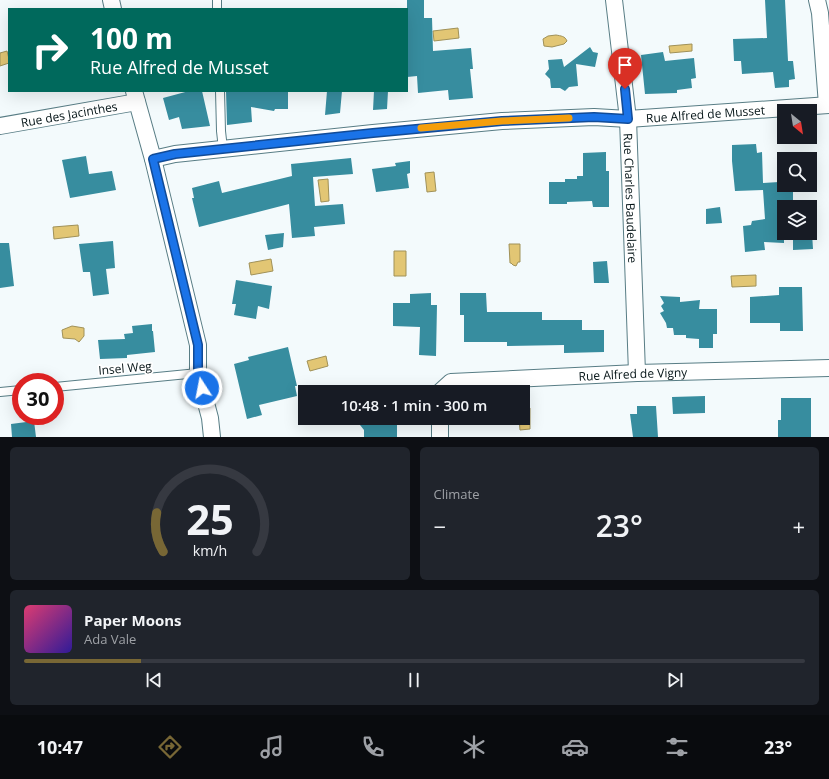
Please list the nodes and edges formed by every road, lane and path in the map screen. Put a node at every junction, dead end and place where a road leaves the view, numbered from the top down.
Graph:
1 (614, 0) edge
2 (817, 0) edge
3 (220, 92) edge
4 (136, 96) edge
5 (828, 105) edge
6 (628, 119) junction
7 (0, 126) edge
8 (223, 149) junction
9 (153, 159) junction
10 (829, 368) edge
11 (198, 373) junction
12 (638, 373) junction
13 (448, 385) edge
14 (64, 386) edge
15 (12, 391) edge
16 (0, 392) edge
17 (440, 425) edge
18 (212, 437) edge
19 (440, 437) edge

1 - 6 street, Rue Charles Baudelaire
2 - 5 street
3 - 8 lane
4 - 7 street, Rue des Jacinthes
4 - 9 street
5 - 6 street, Rue Alfred de Musset
6 - 8 street, Rue Alfred de Musset
6 - 12 street, Rue Charles Baudelaire
8 - 9 street, Rue Alfred de Musset
9 - 11 street
10 - 12 street, Rue Alfred de Vigny
11 - 14 lane, Insel Weg
11 - 18 street
12 - 13 street, Rue Alfred de Vigny
15 - 16 lane
17 - 19 street

